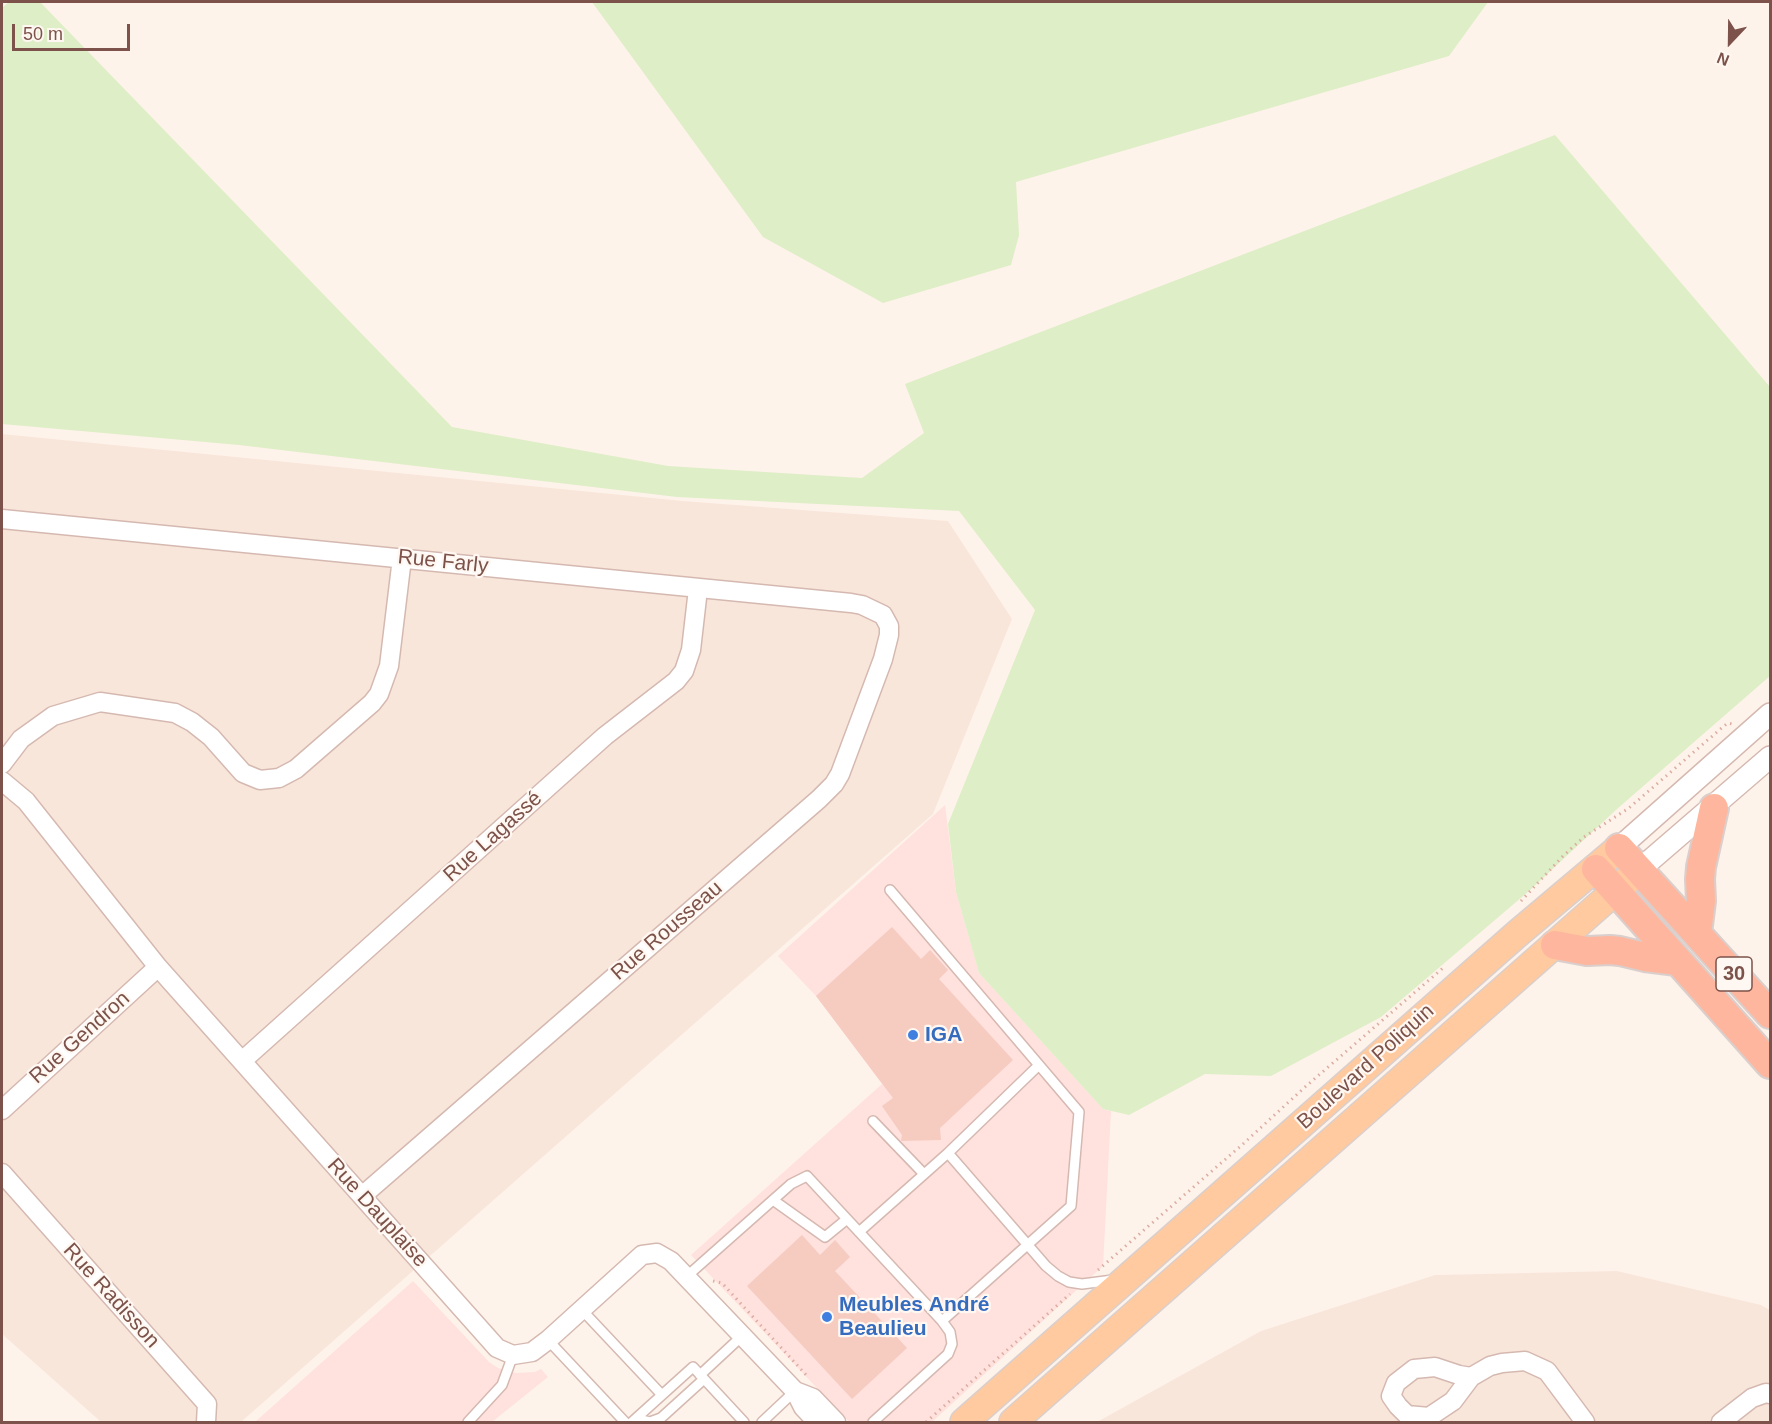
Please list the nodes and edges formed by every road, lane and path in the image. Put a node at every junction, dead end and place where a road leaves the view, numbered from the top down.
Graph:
1 (2, 519) edge
2 (402, 558) junction
3 (698, 589) junction
4 (883, 615) joint
5 (1770, 714) edge
6 (1734, 724) dead end
7 (1770, 758) edge
8 (2, 764) edge
9 (2, 781) edge
10 (1714, 808) junction
11 (1619, 848) junction
12 (1596, 868) junction
13 (1640, 870) junction
14 (890, 890) dead end
15 (1616, 891) junction
16 (1516, 905) dead end
17 (1697, 933) junction
18 (1555, 945) junction
19 (1677, 961) junction
20 (1449, 964) dead end
21 (158, 967) junction
22 (1770, 1014) edge
23 (242, 1062) junction
24 (1770, 1064) edge
25 (1039, 1065) junction
26 (2, 1110) edge
27 (873, 1121) dead end
28 (948, 1153) junction
29 (2, 1173) edge
30 (924, 1174) junction
31 (362, 1196) junction
32 (773, 1200) junction
33 (847, 1219) junction
34 (859, 1232) junction
35 (1028, 1244) junction
36 (686, 1277) junction
37 (1126, 1278) junction
38 (1082, 1284) junction
39 (582, 1310) junction
40 (942, 1321) junction
41 (742, 1336) junction
42 (548, 1341) junction
43 (513, 1354) junction
44 (702, 1377) junction
45 (1471, 1377) dead end
46 (810, 1379) dead end
47 (795, 1391) junction
48 (1770, 1394) edge
49 (662, 1395) junction
50 (635, 1421) edge
51 (206, 1422) edge
52 (468, 1422) edge
53 (625, 1422) edge
54 (744, 1422) edge
55 (762, 1422) edge
56 (817, 1422) edge
57 (836, 1422) edge
58 (873, 1422) edge
59 (926, 1422) edge
60 (964, 1422) edge
61 (1013, 1422) edge
62 (1585, 1422) edge
63 (1720, 1422) edge

1 - 2 street, Rue Farly
2 - 3 street, Rue Farly
2 - 8 street
3 - 4 street, Rue Farly
3 - 23 street, Rue Lagassé
4 - 31 street, Rue Rousseau
5 - 11 street, Boulevard Poliquin
6 - 16 path
7 - 10 street, Boulevard Poliquin
9 - 21 street, Rue Dauplaise
10 - 13 street, Boulevard Poliquin
10 - 17 highway
11 - 12 main road, Boulevard Poliquin
11 - 13 highway, 30
12 - 15 highway, 30
12 - 37 main road, Boulevard Poliquin
13 - 15 main road, Boulevard Poliquin
13 - 17 highway, 30
14 - 25 lane
15 - 18 main road, Boulevard Poliquin
15 - 19 highway, 30
17 - 22 highway, 30
18 - 19 highway
18 - 61 main road, Boulevard Poliquin
19 - 24 highway, 30
20 - 38 path, Boulevard Poliquin
21 - 23 street, Rue Dauplaise
21 - 26 street, Rue Gendron
23 - 31 street, Rue Dauplaise
25 - 28 lane
25 - 35 lane
27 - 30 lane
28 - 30 lane
28 - 35 lane
29 - 51 street, Rue Radisson
30 - 34 lane
31 - 43 street, Rue Dauplaise
32 - 33 lane
32 - 33 lane
32 - 36 lane
33 - 34 lane
34 - 40 lane
35 - 38 lane
35 - 40 lane
36 - 39 street
36 - 41 street
36 - 46 path
37 - 38 lane
37 - 60 main road, Boulevard Poliquin
38 - 59 path, Boulevard Poliquin
39 - 42 street
39 - 49 lane
40 - 58 lane
41 - 44 lane
41 - 47 street
42 - 43 street
42 - 53 lane
43 - 52 lane
44 - 49 lane
44 - 50 lane
44 - 54 lane
45 - 62 street
47 - 55 lane
47 - 56 street
47 - 57 street
48 - 63 street
49 - 50 lane

